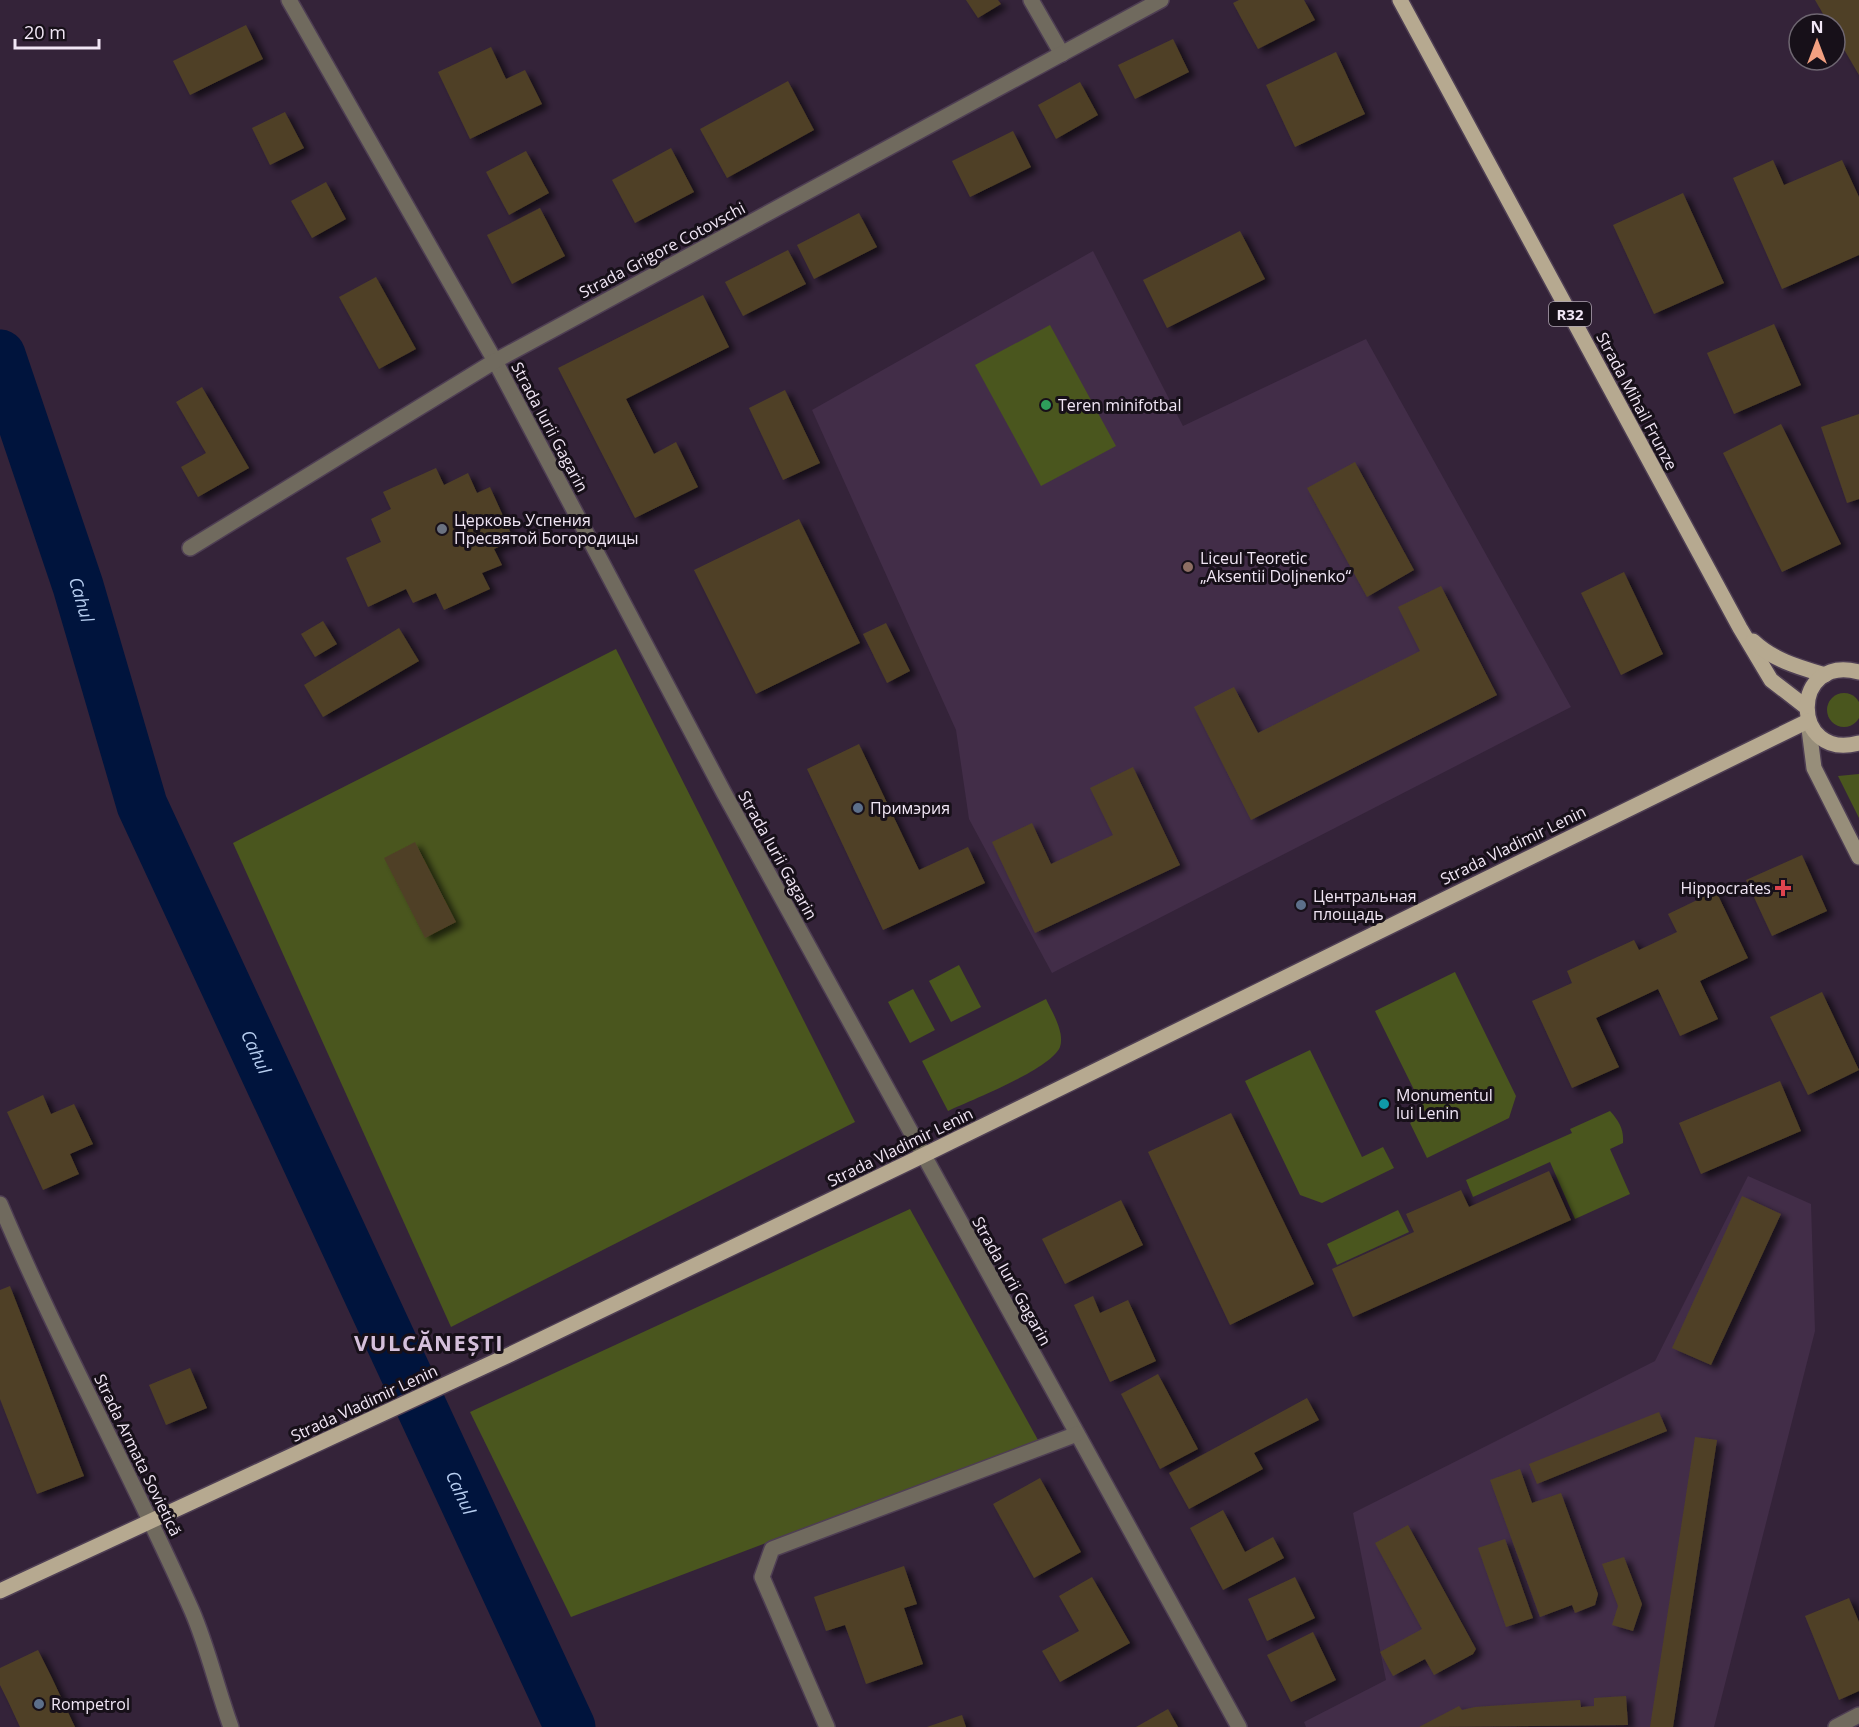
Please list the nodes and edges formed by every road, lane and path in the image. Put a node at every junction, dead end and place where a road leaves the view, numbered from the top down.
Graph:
1 (289, 0) edge
2 (1031, 0) edge
3 (1161, 0) edge
4 (1400, 0) edge
5 (1062, 54) junction
6 (495, 361) junction
7 (190, 548) dead end
8 (1740, 628) junction
9 (1859, 672) edge
10 (1825, 675) junction
11 (1807, 714) junction
12 (1859, 743) edge
13 (1859, 857) edge
14 (922, 1156) junction
15 (0, 1204) edge
16 (1077, 1434) junction
17 (151, 1522) junction
18 (0, 1591) edge
19 (1859, 1715) edge
20 (231, 1727) edge
21 (827, 1727) edge
22 (1239, 1727) edge
23 (1836, 1727) edge

1 - 6 street, Strada Iurii Gagarin
2 - 5 street
3 - 5 street, Strada Grigore Cotovschi
4 - 8 main road, Strada Mihail Frunze / R32
5 - 6 street, Strada Grigore Cotovschi
6 - 7 street, Strada Grigore Cotovschi
6 - 14 street, Strada Iurii Gagarin
8 - 10 main road, Strada Mihail Frunze / R32
8 - 11 main road, Strada Mihail Frunze / R32
9 - 10 main road
10 - 11 main road
11 - 12 main road
11 - 13 main road
11 - 14 main road, Strada Vladimir Lenin
14 - 16 street, Strada Iurii Gagarin
14 - 17 main road, Strada Vladimir Lenin
15 - 17 street, Strada Armata Sovietică
16 - 21 street
16 - 22 street, Strada Iurii Gagarin
17 - 18 main road, Strada Vladimir Lenin
17 - 20 street, Strada Armata Sovietică
19 - 23 street

